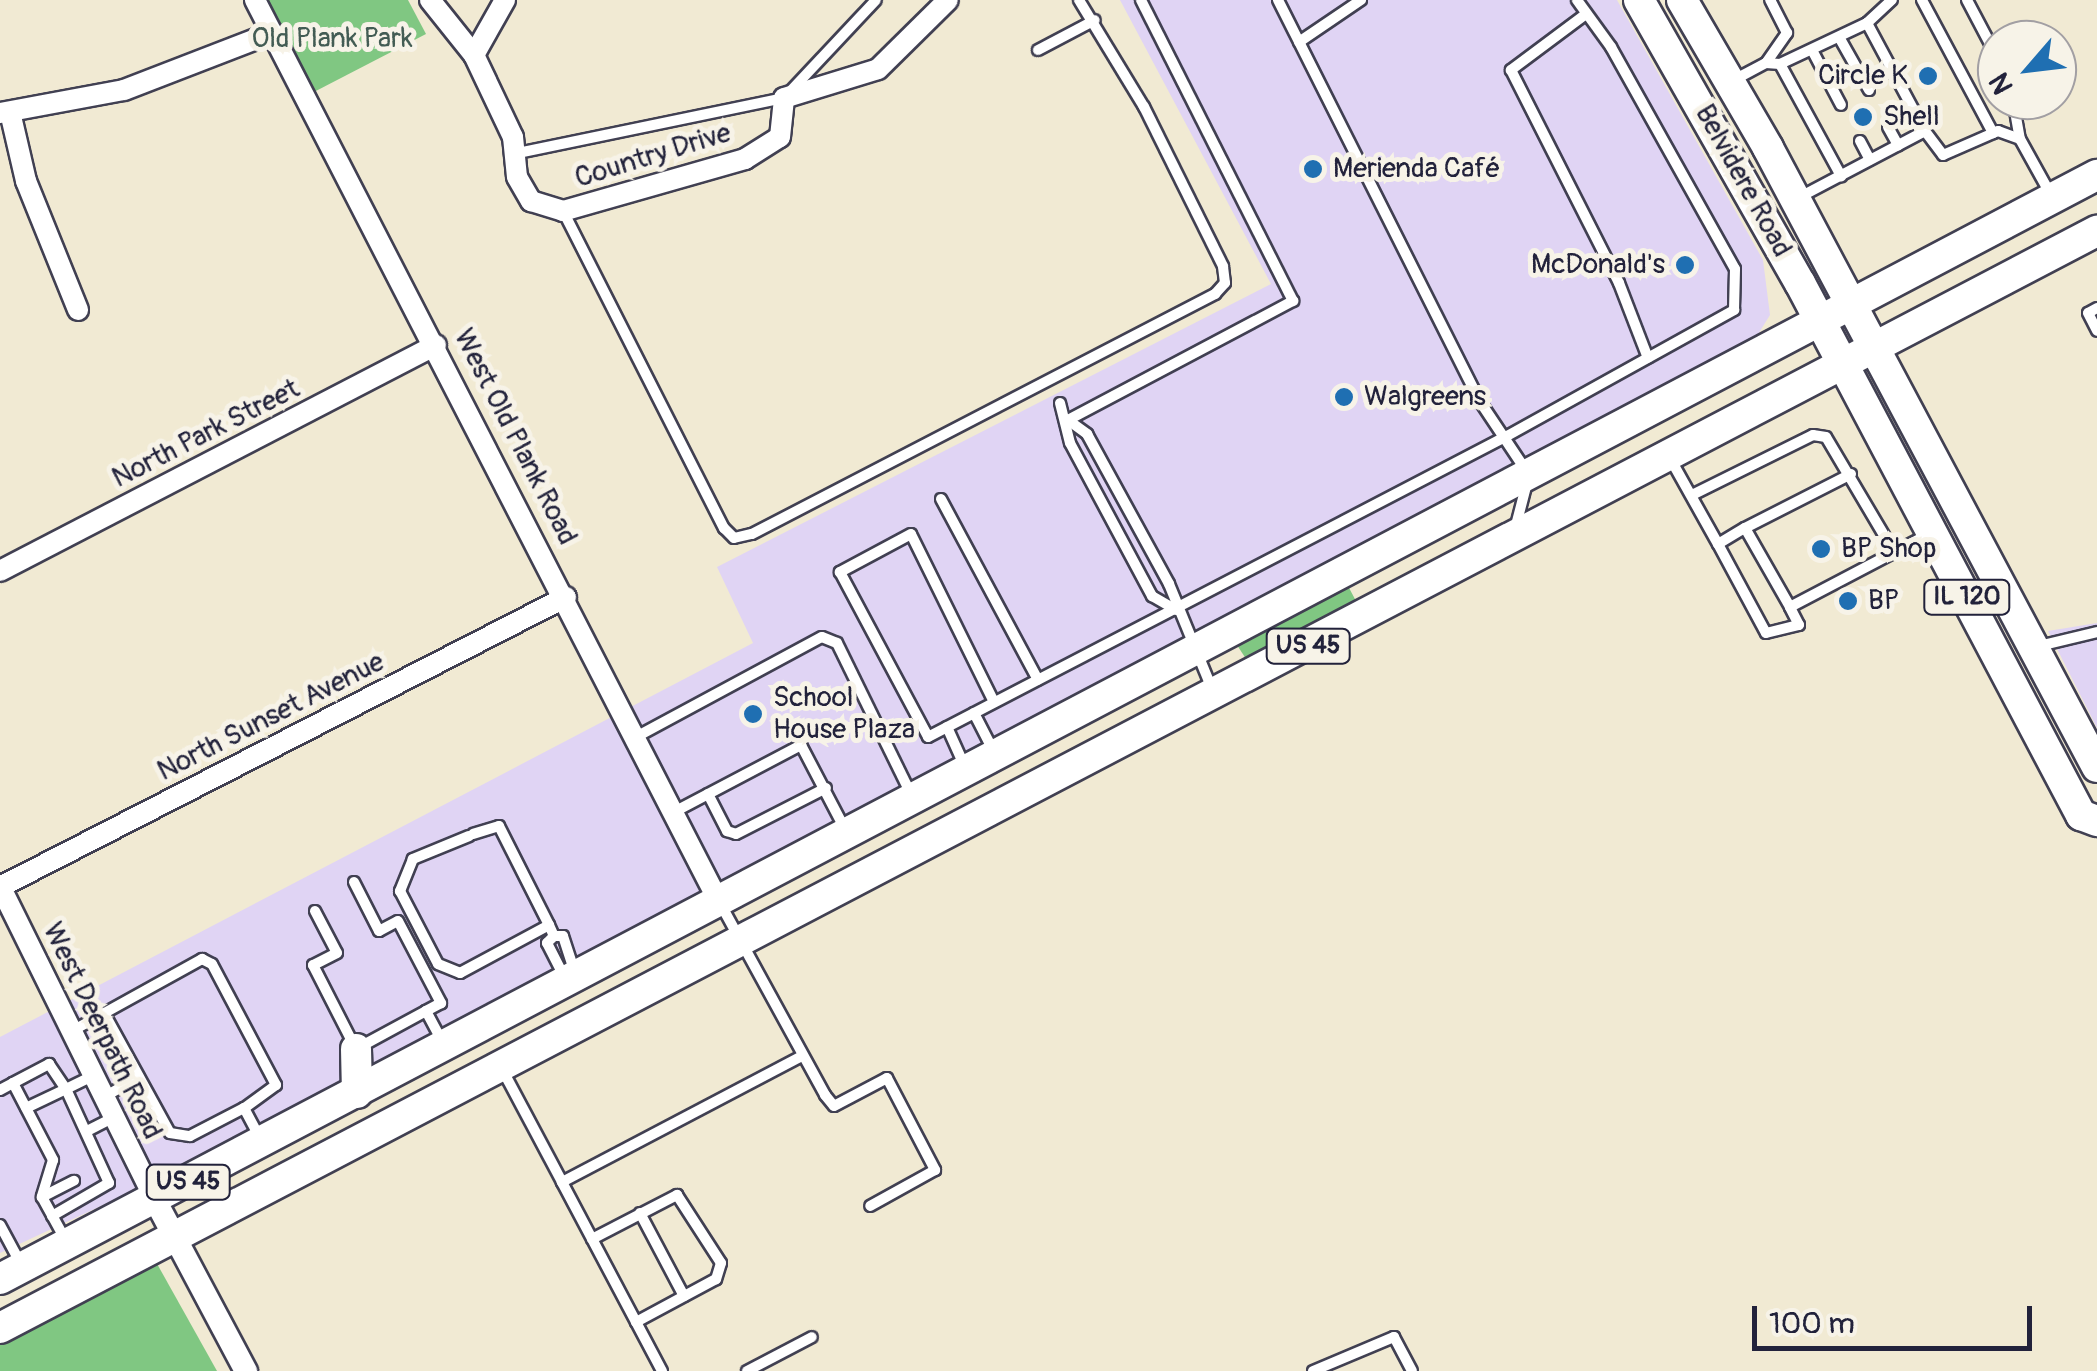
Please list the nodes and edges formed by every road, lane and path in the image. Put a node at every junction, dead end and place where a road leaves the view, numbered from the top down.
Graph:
1 (255, 0) edge
2 (430, 0) edge
3 (506, 0) edge
4 (876, 0) edge
5 (948, 0) edge
6 (1079, 0) edge
7 (1141, 0) edge
8 (1278, 0) edge
9 (1361, 0) edge
10 (1576, 0) edge
11 (1639, 0) edge
12 (1682, 0) edge
13 (1770, 0) edge
14 (1892, 0) edge
15 (1922, 0) edge
16 (1586, 14) junction
17 (1095, 20) junction
18 (1866, 23) junction
19 (272, 32) junction
20 (1839, 37) junction
21 (1299, 42) junction
22 (1038, 50) dead end
23 (1812, 50) junction
24 (474, 55) junction
25 (1766, 63) junction
26 (1780, 64) junction
27 (1731, 82) junction
28 (1868, 90) dead end
29 (784, 98) junction
30 (1841, 105) dead end
31 (5, 112) edge
32 (2017, 120) edge
33 (1888, 127) dead end
34 (1925, 130) junction
35 (1993, 133) junction
36 (2020, 139) junction
37 (1860, 142) dead end
38 (1898, 145) junction
39 (518, 153) junction
40 (1870, 160) junction
41 (1841, 176) junction
42 (2097, 176) edge
43 (2053, 198) junction
44 (1796, 200) junction
45 (563, 211) junction
46 (2097, 232) edge
47 (1853, 308) junction
48 (2097, 308) edge
49 (78, 310) dead end
50 (1821, 324) junction
51 (2097, 331) edge
52 (436, 345) junction
53 (1874, 348) junction
54 (1648, 358) junction
55 (1844, 364) junction
56 (1060, 403) dead end
57 (1068, 420) junction
58 (1507, 436) junction
59 (1669, 457) junction
60 (1851, 474) junction
61 (1529, 475) junction
62 (1692, 495) junction
63 (940, 499) dead end
64 (1124, 503) junction
65 (1107, 512) junction
66 (1745, 528) junction
67 (1932, 533) junction
68 (1510, 540) junction
69 (1718, 544) junction
70 (1894, 552) junction
71 (0, 571) edge
72 (566, 596) junction
73 (1790, 607) junction
74 (1176, 610) junction
75 (2097, 632) edge
76 (2034, 647) junction
77 (1192, 652) junction
78 (1038, 680) junction
79 (1215, 694) junction
80 (994, 702) junction
81 (974, 713) junction
82 (947, 727) junction
83 (636, 737) junction
84 (996, 756) junction
85 (2097, 767) edge
86 (967, 772) junction
87 (826, 788) junction
88 (708, 794) junction
89 (914, 799) junction
90 (674, 812) junction
91 (2097, 822) edge
92 (848, 834) junction
93 (354, 882) dead end
94 (0, 886) edge
95 (720, 902) junction
96 (315, 911) dead end
97 (551, 931) junction
98 (742, 943) junction
99 (576, 975) junction
100 (426, 1011) junction
101 (104, 1013) junction
102 (72, 1031) junction
103 (445, 1046) junction
104 (356, 1050) junction
105 (800, 1056) junction
106 (502, 1069) junction
107 (94, 1075) junction
108 (390, 1075) junction
109 (139, 1077) junction
110 (13, 1083) junction
111 (466, 1088) junction
112 (66, 1089) junction
113 (0, 1090) edge
114 (357, 1093) junction
115 (104, 1097) junction
116 (26, 1108) junction
117 (244, 1108) junction
118 (114, 1117) junction
119 (86, 1140) junction
120 (263, 1143) junction
121 (74, 1181) dead end
122 (562, 1182) junction
123 (42, 1198) junction
124 (155, 1200) junction
125 (870, 1206) dead end
126 (640, 1213) junction
127 (52, 1216) junction
128 (0, 1224) edge
129 (174, 1238) junction
130 (592, 1239) junction
131 (67, 1244) junction
132 (11, 1273) edge
133 (684, 1296) junction
134 (636, 1322) junction
135 (0, 1328) edge
136 (812, 1338) dead end
137 (246, 1371) edge
138 (662, 1371) edge
139 (747, 1371) edge
140 (1313, 1371) edge
141 (1412, 1371) edge

1 - 19 street, West Old Plank Road
2 - 24 street, Country Drive
3 - 24 street
4 - 29 lane
5 - 29 street
6 - 17 lane
7 - 57 lane
8 - 21 lane
9 - 21 lane
10 - 16 lane
11 - 50 main road, Belvidere Road / IL 120
12 - 27 main road, Belvidere Road
13 - 25 lane
14 - 18 lane
15 - 35 lane
16 - 54 lane
16 - 54 lane
17 - 22 lane
17 - 45 lane
18 - 20 lane
18 - 34 lane
19 - 31 street
19 - 52 street, West Old Plank Road
20 - 23 lane
20 - 28 lane
21 - 58 lane
23 - 26 lane
23 - 30 lane
24 - 39 street, Country Drive
25 - 26 lane
25 - 27 lane
26 - 41 lane
27 - 44 main road, Belvidere Road
29 - 39 lane
29 - 45 street, Country Drive
31 - 49 street
32 - 36 lane
33 - 38 lane
34 - 35 lane
34 - 38 lane
35 - 36 lane
36 - 43 lane
37 - 40 lane
38 - 40 lane
39 - 45 street, Country Drive
40 - 41 lane
41 - 44 lane
42 - 43 main road, US 45
43 - 47 main road, US 45
44 - 47 main road, Belvidere Road
46 - 53 main road, US 45
47 - 50 main road, US 45
47 - 53 main road, Belvidere Road
48 - 51 lane
50 - 55 main road, Belvidere Road / IL 120
50 - 61 main road, US 45
52 - 71 street, North Park Street
52 - 72 street, West Old Plank Road
53 - 55 main road, US 45
53 - 76 main road, Belvidere Road
54 - 58 lane
55 - 59 main road, US 45
55 - 67 main road, IL 120
56 - 57 lane
57 - 64 lane
57 - 65 lane
58 - 61 lane
58 - 74 lane
59 - 62 lane
59 - 68 main road, US 45
60 - 62 lane
60 - 66 lane
60 - 70 lane
61 - 68 lane
61 - 77 main road, US 45
62 - 69 lane
63 - 78 lane
64 - 65 lane
64 - 74 lane
65 - 74 lane
66 - 69 lane
66 - 73 lane
67 - 70 lane
67 - 91 main road, IL 120
68 - 79 main road, US 45
69 - 73 lane
70 - 73 lane
72 - 83 street, West Old Plank Road
72 - 94 street, North Sunset Avenue
74 - 77 lane
74 - 78 lane
75 - 76 lane
76 - 85 main road, Belvidere Road
77 - 79 lane
77 - 84 main road, US 45
78 - 80 lane
79 - 98 main road, US 45
80 - 81 lane
80 - 82 lane
81 - 82 lane
81 - 84 lane
82 - 86 lane
83 - 89 lane
83 - 90 street, West Old Plank Road
84 - 86 main road, US 45
86 - 89 main road, US 45
87 - 88 lane
87 - 88 lane
87 - 92 lane
88 - 90 lane
89 - 92 main road, US 45
90 - 95 street, West Old Plank Road
92 - 95 main road, US 45
93 - 100 lane
94 - 102 street, West Deerpath Road
95 - 98 lane
95 - 99 main road, US 45
96 - 104 lane
97 - 97 lane
97 - 99 lane
97 - 99 lane
98 - 105 lane
98 - 106 main road, US 45
99 - 103 main road, US 45
100 - 103 lane
100 - 104 lane
101 - 102 lane
101 - 109 lane
101 - 117 lane
102 - 107 street, West Deerpath Road
103 - 108 main road, US 45
103 - 111 main road
104 - 108 main road
104 - 114 main road
105 - 122 lane
105 - 125 lane
106 - 111 main road, US 45
106 - 122 lane
107 - 112 lane
107 - 115 street, West Deerpath Road
108 - 114 main road, US 45
109 - 115 lane
109 - 117 lane
110 - 112 lane
110 - 113 lane
110 - 116 lane
111 - 129 main road, US 45
112 - 116 lane
112 - 119 lane
114 - 120 main road, US 45
115 - 118 street, West Deerpath Road
116 - 123 lane
117 - 120 lane
118 - 119 lane
118 - 124 street, West Deerpath Road
119 - 127 lane
120 - 124 main road, US 45
121 - 123 lane
122 - 130 lane
123 - 127 lane
124 - 129 street
124 - 131 main road, US 45
126 - 130 lane
126 - 133 lane
126 - 133 lane
127 - 131 lane
128 - 132 lane
129 - 135 main road, US 45
129 - 137 street
130 - 134 lane
131 - 132 main road, US 45
133 - 134 lane
134 - 138 lane
136 - 139 lane
140 - 141 lane

